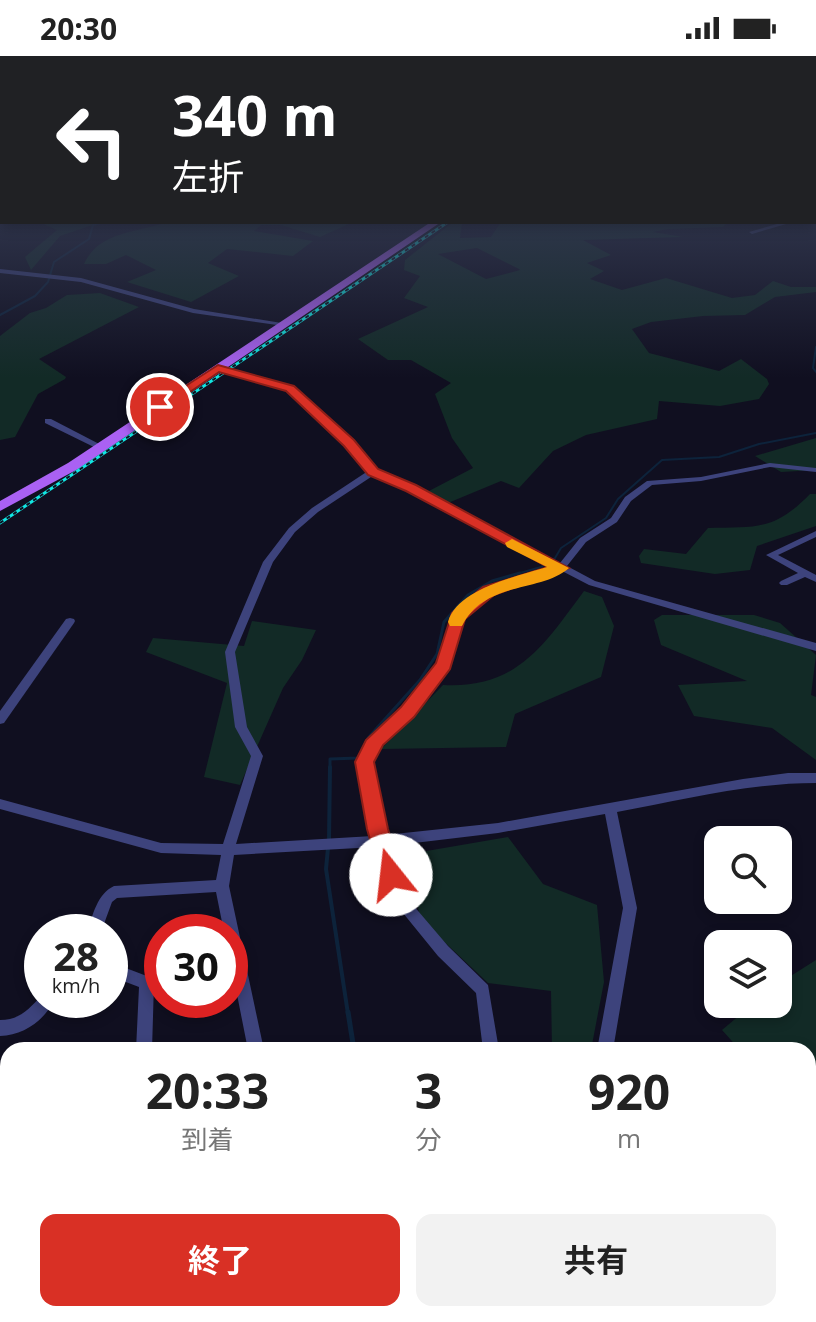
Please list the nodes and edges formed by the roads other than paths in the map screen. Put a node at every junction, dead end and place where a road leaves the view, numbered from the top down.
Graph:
1 (381, 259) edge
2 (0, 271) edge
3 (284, 324) junction
4 (218, 368) junction
5 (48, 421) dead end
6 (101, 447) junction
7 (816, 470) edge
8 (373, 472) junction
9 (0, 507) edge
10 (816, 534) edge
11 (561, 568) junction
12 (804, 574) junction
13 (816, 579) edge
14 (784, 583) dead end
15 (70, 621) dead end
16 (816, 647) edge
17 (0, 720) edge
18 (816, 778) edge
19 (0, 804) edge
20 (610, 810) junction
21 (381, 841) junction
22 (228, 850) junction
23 (222, 886) junction
24 (101, 914) edge
25 (128, 976) edge
26 (32, 1018) edge
27 (0, 1028) edge
28 (144, 1042) edge
29 (254, 1042) edge
30 (490, 1042) edge
31 (606, 1042) edge

1 - 3 main road
2 - 3 street
3 - 4 main road
4 - 6 main road
4 - 8 street
5 - 6 street
6 - 9 main road
7 - 11 street
8 - 11 street
8 - 22 street
10 - 12 street
11 - 16 street
11 - 21 street
12 - 13 street
12 - 14 street
15 - 17 street
18 - 20 street
19 - 22 street
20 - 21 street
20 - 31 street
21 - 22 street
21 - 30 street
22 - 23 street
23 - 24 street
23 - 29 street
25 - 28 street
26 - 27 street

